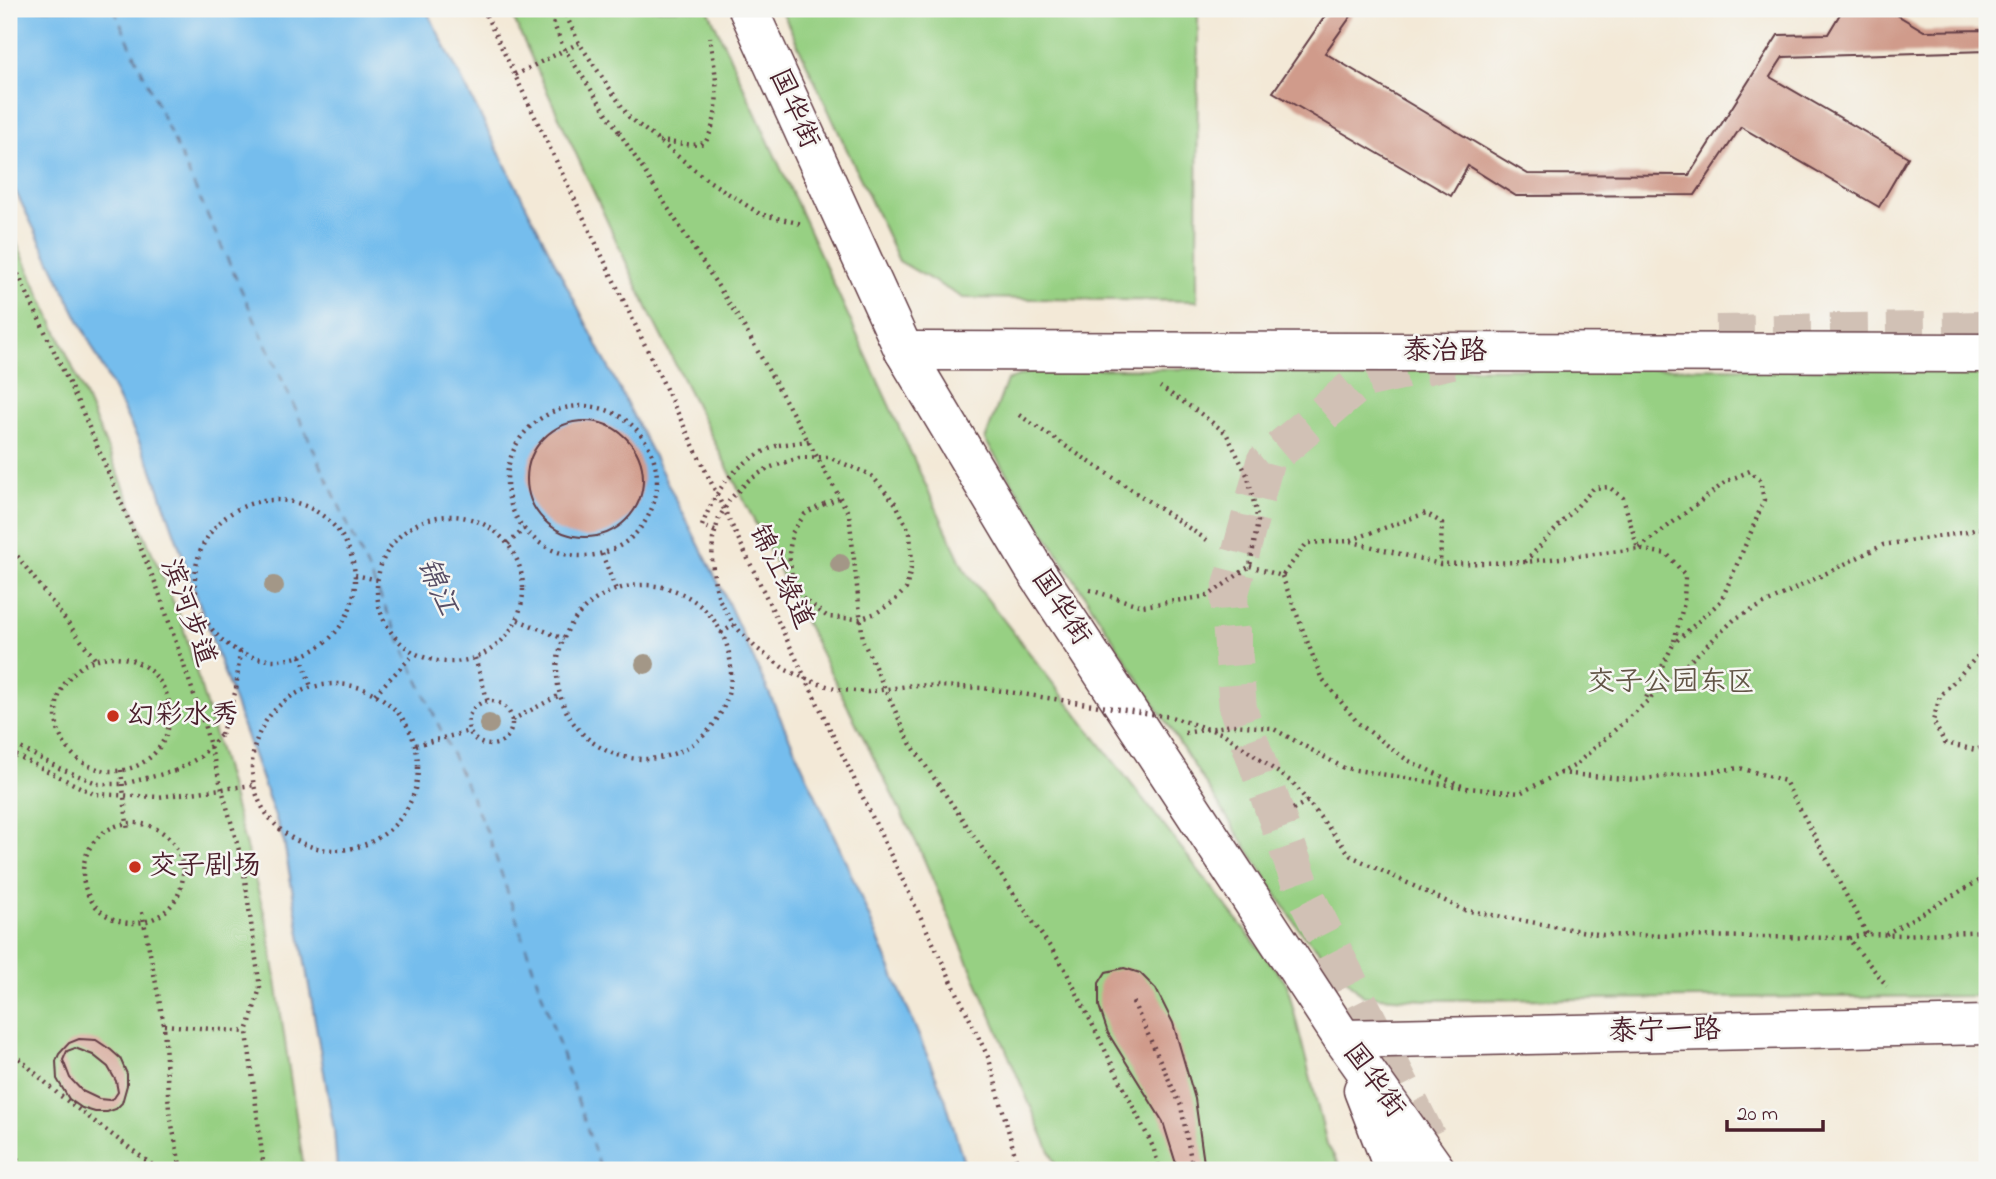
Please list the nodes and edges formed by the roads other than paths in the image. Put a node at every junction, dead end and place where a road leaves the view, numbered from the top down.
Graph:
1 (748, 9) edge
2 (904, 351) junction
3 (1987, 353) edge
4 (1987, 1025) edge
5 (1343, 1039) junction
6 (1394, 1170) edge
7 (1436, 1170) edge

1 - 2 street, 国华街
2 - 3 street, 泰治路
2 - 5 street, 国华街
4 - 5 street, 泰宁一路
5 - 6 street
5 - 7 street, 国华街

